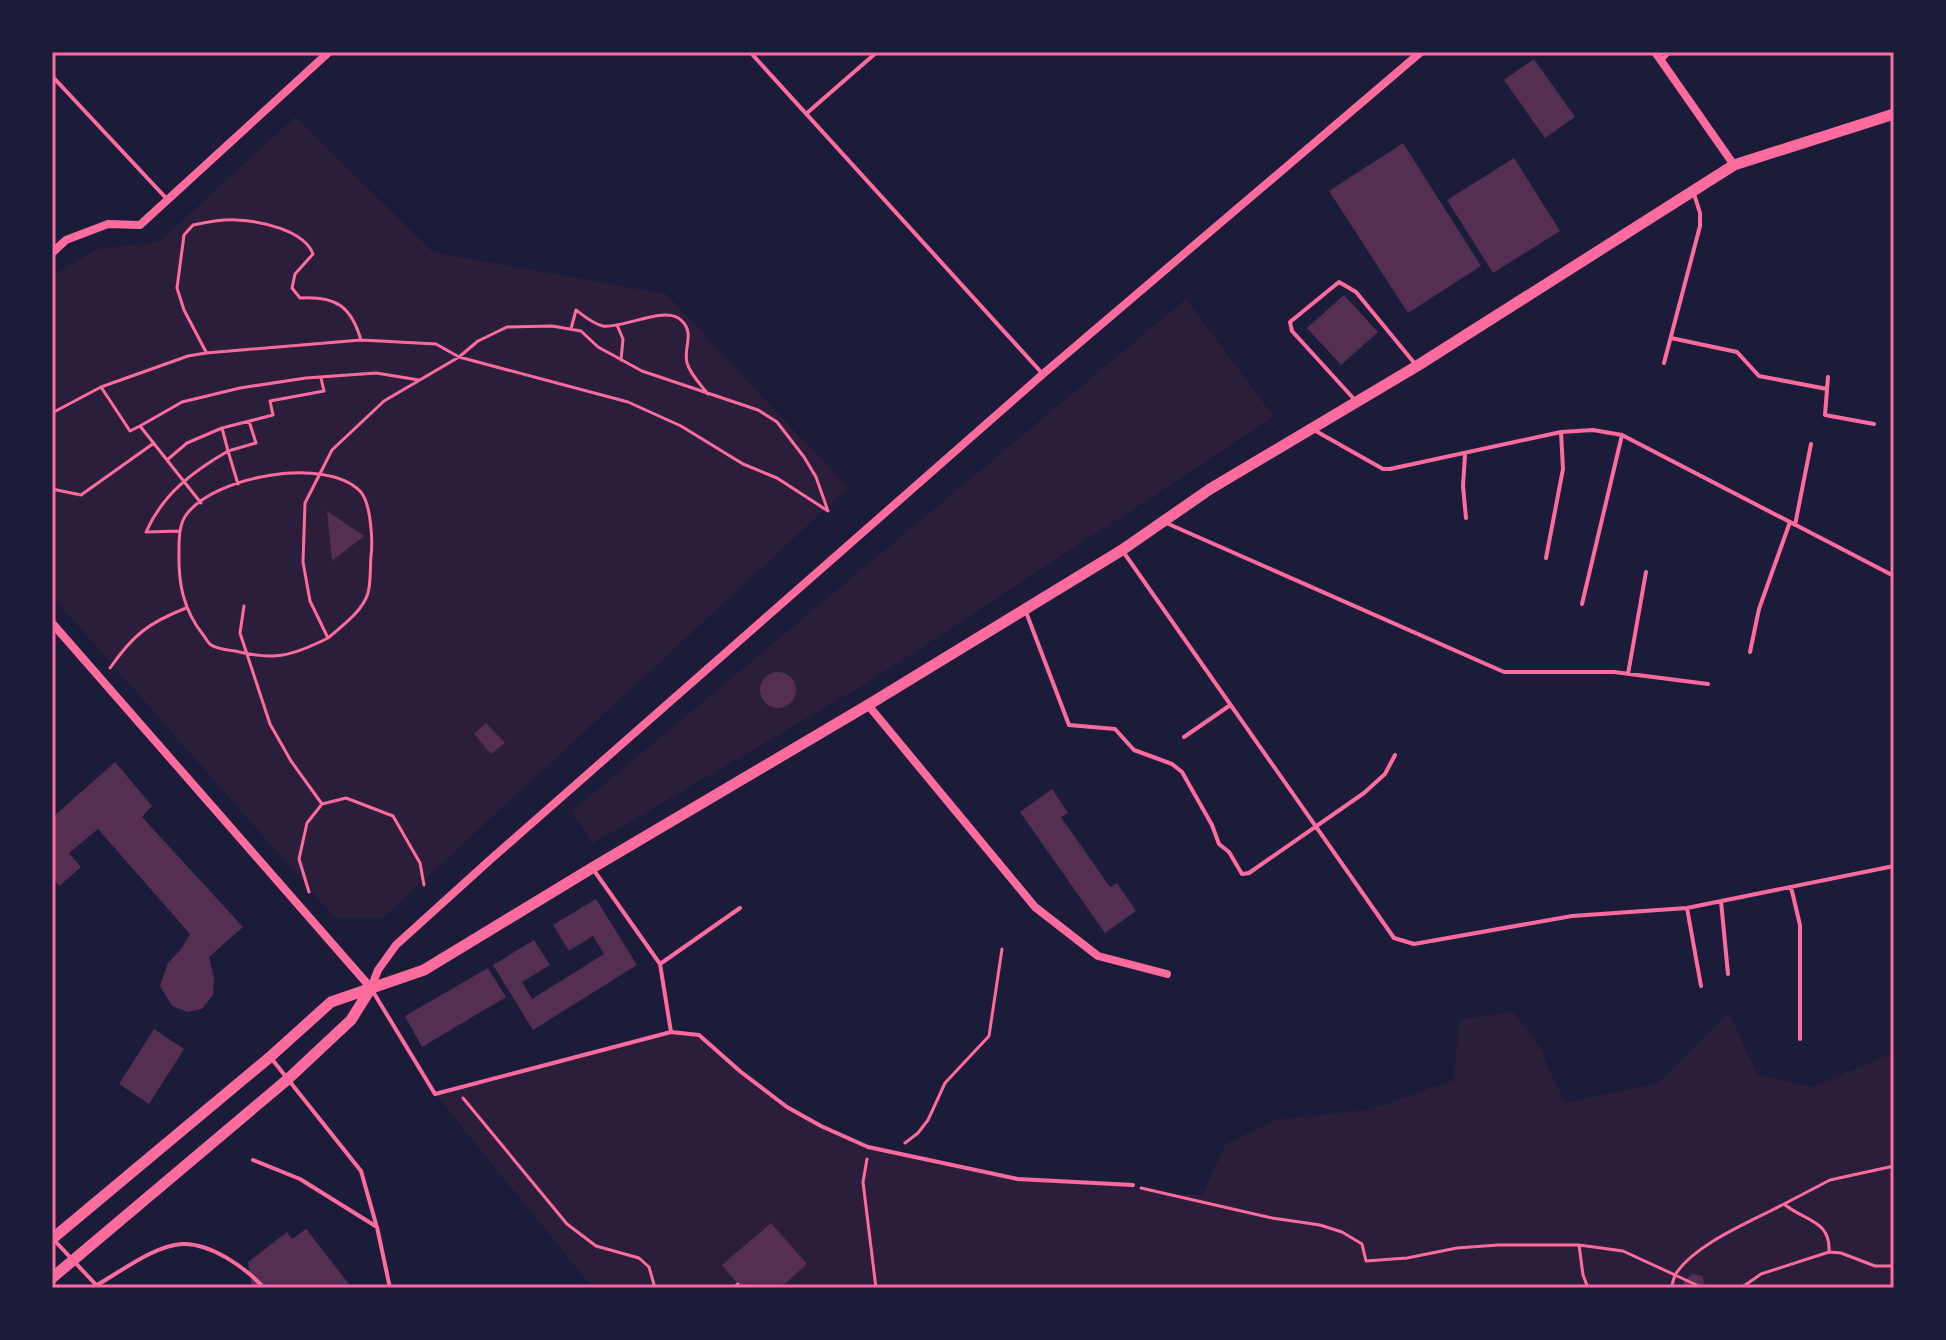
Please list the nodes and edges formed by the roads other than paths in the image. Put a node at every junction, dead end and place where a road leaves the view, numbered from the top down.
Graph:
1 (329, 52) edge
2 (750, 52) edge
3 (877, 52) edge
4 (1421, 52) edge
5 (1655, 52) edge
6 (1670, 52) edge
7 (1661, 61) junction
8 (52, 76) edge
9 (807, 113) junction
10 (1894, 114) edge
11 (1734, 165) junction
12 (1693, 192) junction
13 (168, 200) junction
14 (52, 253) edge
15 (1671, 338) junction
16 (1664, 363) dead end
17 (1417, 366) junction
18 (1043, 374) junction
19 (1828, 377) dead end
20 (1827, 389) junction
21 (1357, 402) junction
22 (1874, 424) dead end
23 (1312, 429) junction
24 (1561, 432) junction
25 (1622, 435) junction
26 (1811, 444) dead end
27 (1465, 455) junction
28 (1466, 518) dead end
29 (1161, 521) junction
30 (1793, 524) junction
31 (1122, 550) junction
32 (1546, 558) dead end
33 (1646, 572) dead end
34 (1894, 576) edge
35 (1582, 604) dead end
36 (1025, 609) junction
37 (52, 623) edge
38 (1750, 652) dead end
39 (1628, 674) junction
40 (1708, 684) dead end
41 (868, 705) junction
42 (1229, 706) junction
43 (1184, 737) dead end
44 (1395, 755) dead end
45 (1315, 827) junction
46 (1894, 866) edge
47 (592, 868) junction
48 (1791, 887) junction
49 (1721, 901) junction
50 (740, 908) dead end
51 (1687, 908) junction
52 (660, 964) junction
53 (1167, 974) dead end
54 (1728, 974) dead end
55 (1701, 986) dead end
56 (371, 988) junction
57 (671, 1032) junction
58 (1800, 1039) dead end
59 (270, 1057) junction
60 (288, 1079) junction
61 (253, 1160) dead end
62 (1133, 1185) road end
63 (377, 1227) junction
64 (52, 1239) edge
65 (74, 1259) junction
66 (52, 1278) edge
67 (98, 1286) edge
68 (264, 1288) edge
69 (390, 1288) edge

1 - 13 street
2 - 9 lane
3 - 9 lane
4 - 18 street
5 - 7 street
6 - 7 lane
7 - 11 street
8 - 13 lane
9 - 18 lane
10 - 11 street
11 - 12 street
12 - 15 lane
12 - 17 street
13 - 14 street
15 - 16 lane
15 - 20 lane
17 - 21 street
17 - 21 lane
18 - 56 street
19 - 20 lane
20 - 22 lane
21 - 23 street
23 - 27 lane
23 - 29 street
24 - 25 lane
24 - 27 lane
24 - 32 lane
25 - 30 lane
25 - 35 lane
26 - 30 lane
27 - 28 lane
29 - 31 street
29 - 39 lane
30 - 34 lane
30 - 38 lane
31 - 36 street
31 - 42 lane
33 - 39 lane
36 - 41 street
36 - 45 lane
37 - 56 street
39 - 40 lane
41 - 47 street
41 - 53 street
42 - 43 lane
42 - 45 lane
44 - 45 lane
45 - 51 lane
46 - 48 lane
47 - 52 lane
47 - 56 street
48 - 49 lane
48 - 58 lane
49 - 51 lane
49 - 54 lane
50 - 52 lane
51 - 55 lane
52 - 57 lane
56 - 57 lane
56 - 59 street
56 - 60 street
57 - 62 lane
59 - 60 lane
59 - 64 street
60 - 63 lane
60 - 65 street
61 - 63 lane
63 - 69 lane
64 - 65 lane
65 - 66 street
65 - 67 lane
67 - 68 lane

